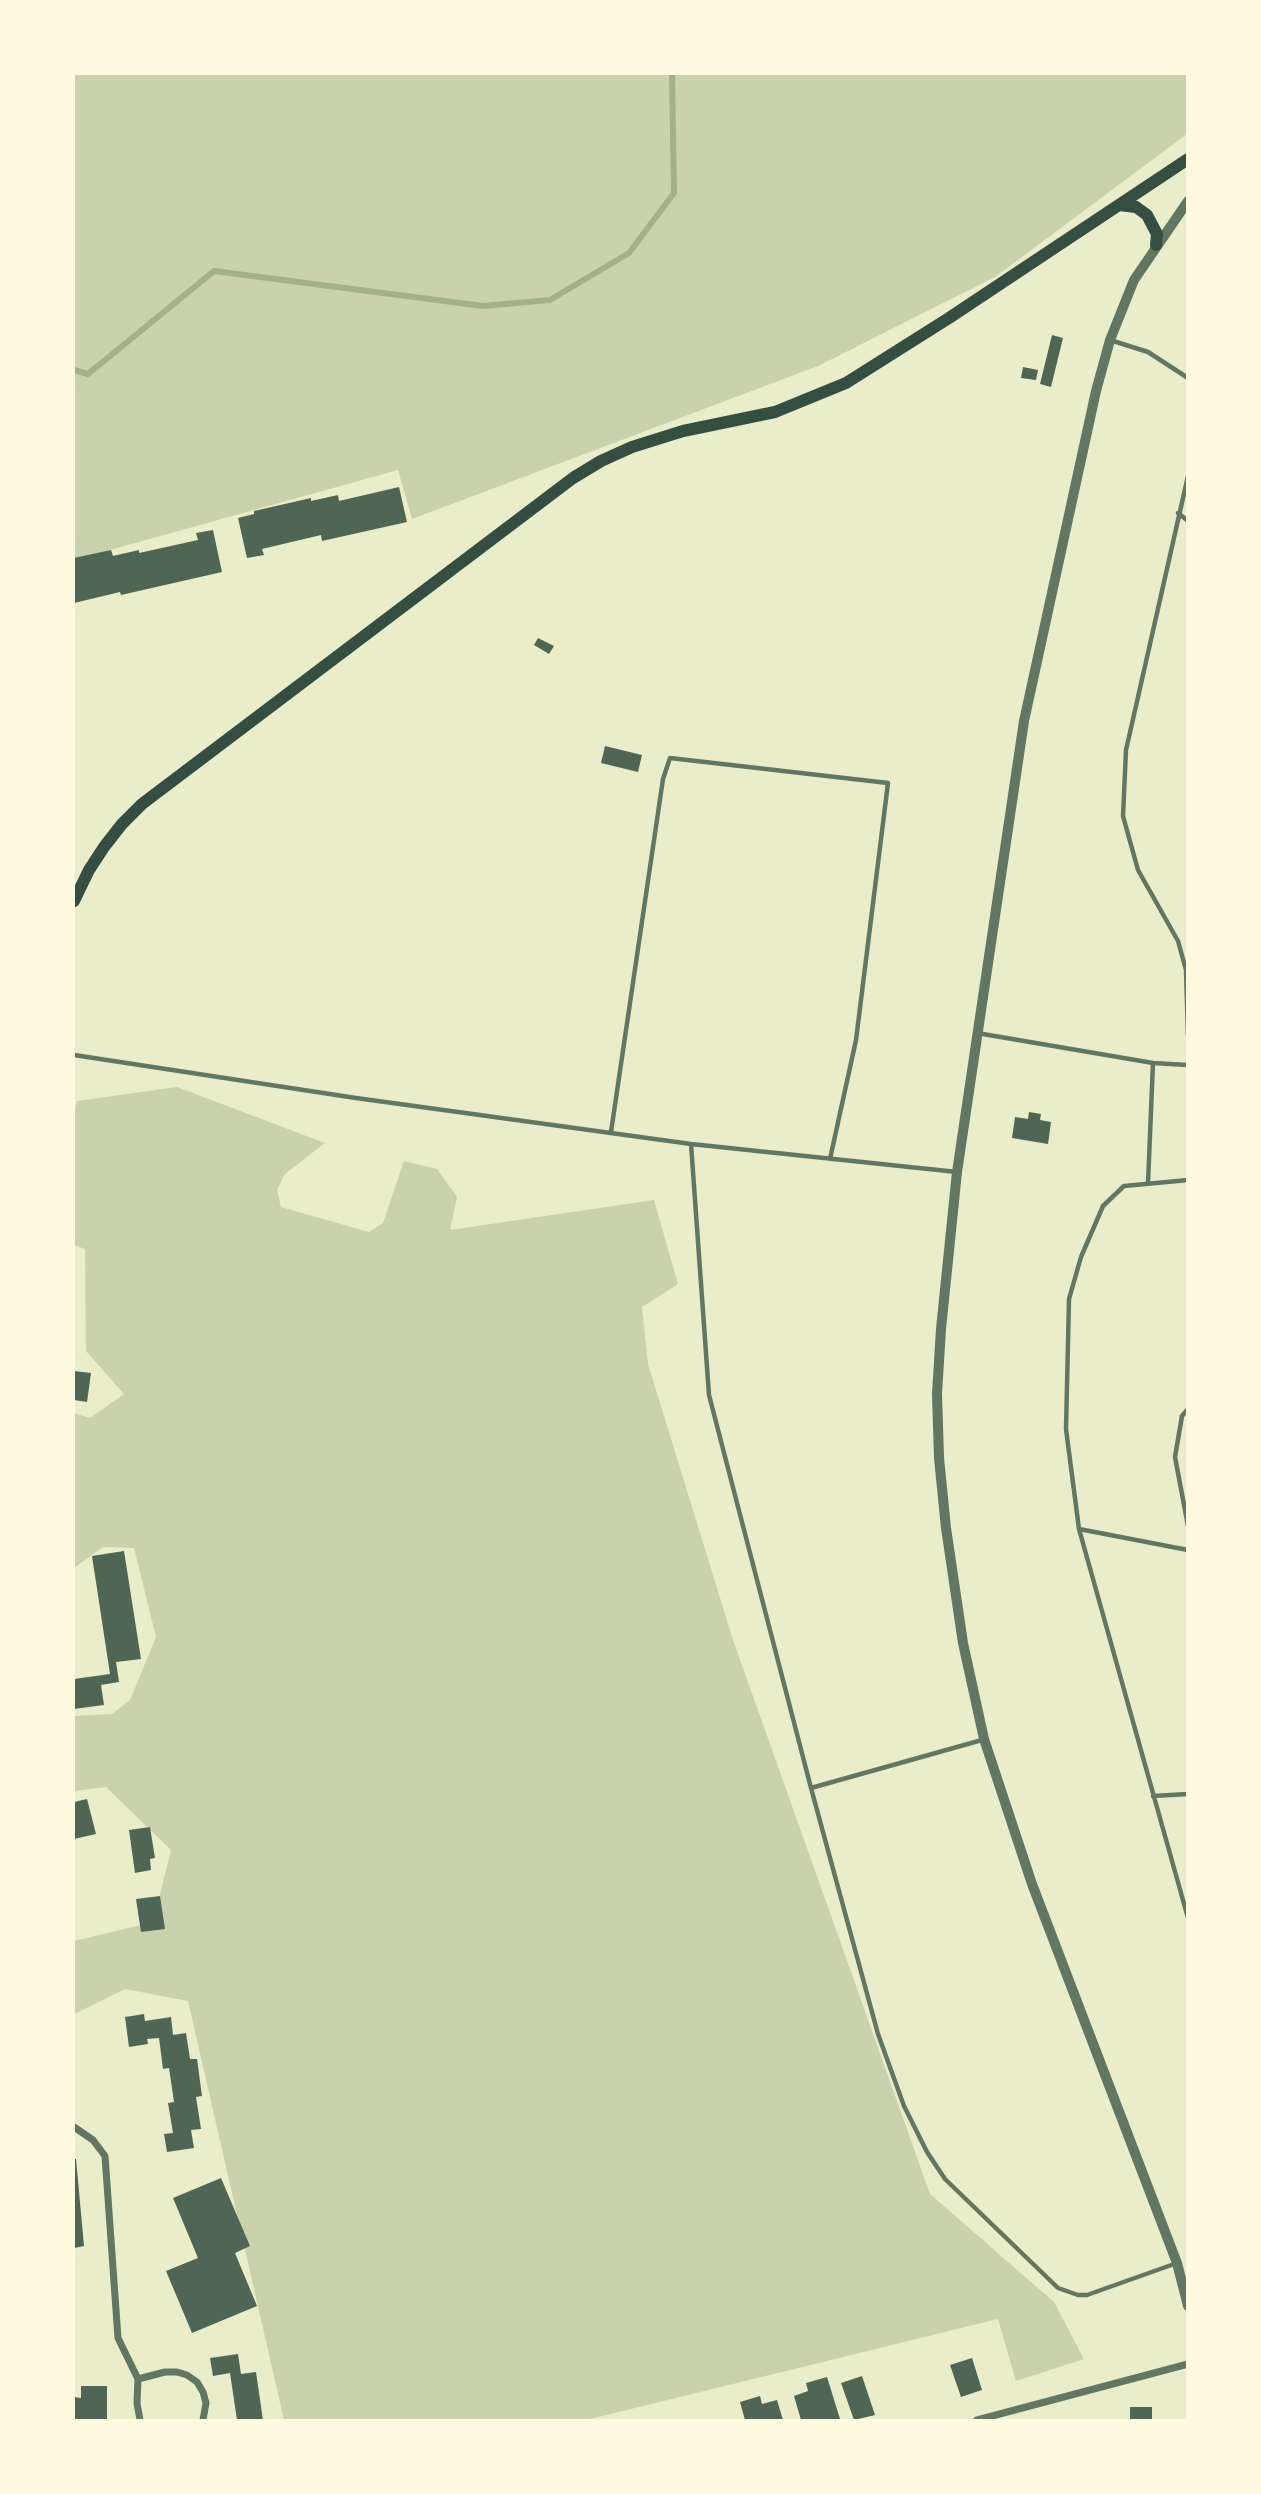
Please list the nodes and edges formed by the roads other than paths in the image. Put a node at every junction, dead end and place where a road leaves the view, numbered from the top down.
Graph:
1 (1188, 159) edge
2 (1188, 201) edge
3 (1119, 205) junction
4 (1156, 245) junction
5 (1110, 340) junction
6 (1188, 378) edge
7 (1188, 475) edge
8 (1178, 513) junction
9 (1188, 521) edge
10 (74, 901) edge
11 (976, 1033) junction
12 (1188, 1035) edge
13 (74, 1055) edge
14 (1153, 1063) junction
15 (1188, 1065) edge
16 (611, 1132) junction
17 (691, 1144) junction
18 (830, 1159) junction
19 (957, 1172) junction
20 (1188, 1180) edge
21 (1148, 1183) junction
22 (1188, 1409) edge
23 (1188, 1526) edge
24 (1079, 1529) junction
25 (1188, 1550) edge
26 (984, 1739) junction
27 (811, 1788) junction
28 (1188, 1794) edge
29 (1153, 1796) junction
30 (1188, 1918) edge
31 (74, 2127) edge
32 (1177, 2263) junction
33 (1188, 2306) edge
34 (1188, 2364) edge
35 (138, 2379) junction
36 (140, 2420) edge
37 (203, 2420) edge
38 (977, 2420) edge

1 - 3 main road
2 - 4 street
3 - 4 main road
3 - 10 main road
4 - 5 street
5 - 6 lane
5 - 11 street
7 - 8 lane
8 - 9 lane
8 - 12 lane
11 - 14 lane
11 - 19 street
13 - 16 lane
14 - 15 lane
14 - 21 lane
16 - 17 lane
16 - 18 lane
17 - 18 lane
17 - 27 lane
18 - 19 lane
19 - 26 street
20 - 21 lane
21 - 24 lane
22 - 23 lane
24 - 25 lane
24 - 29 lane
26 - 27 lane
26 - 32 street
27 - 32 lane
28 - 29 lane
29 - 30 lane
31 - 35 street
32 - 33 street
34 - 38 street
35 - 36 street
35 - 37 street

